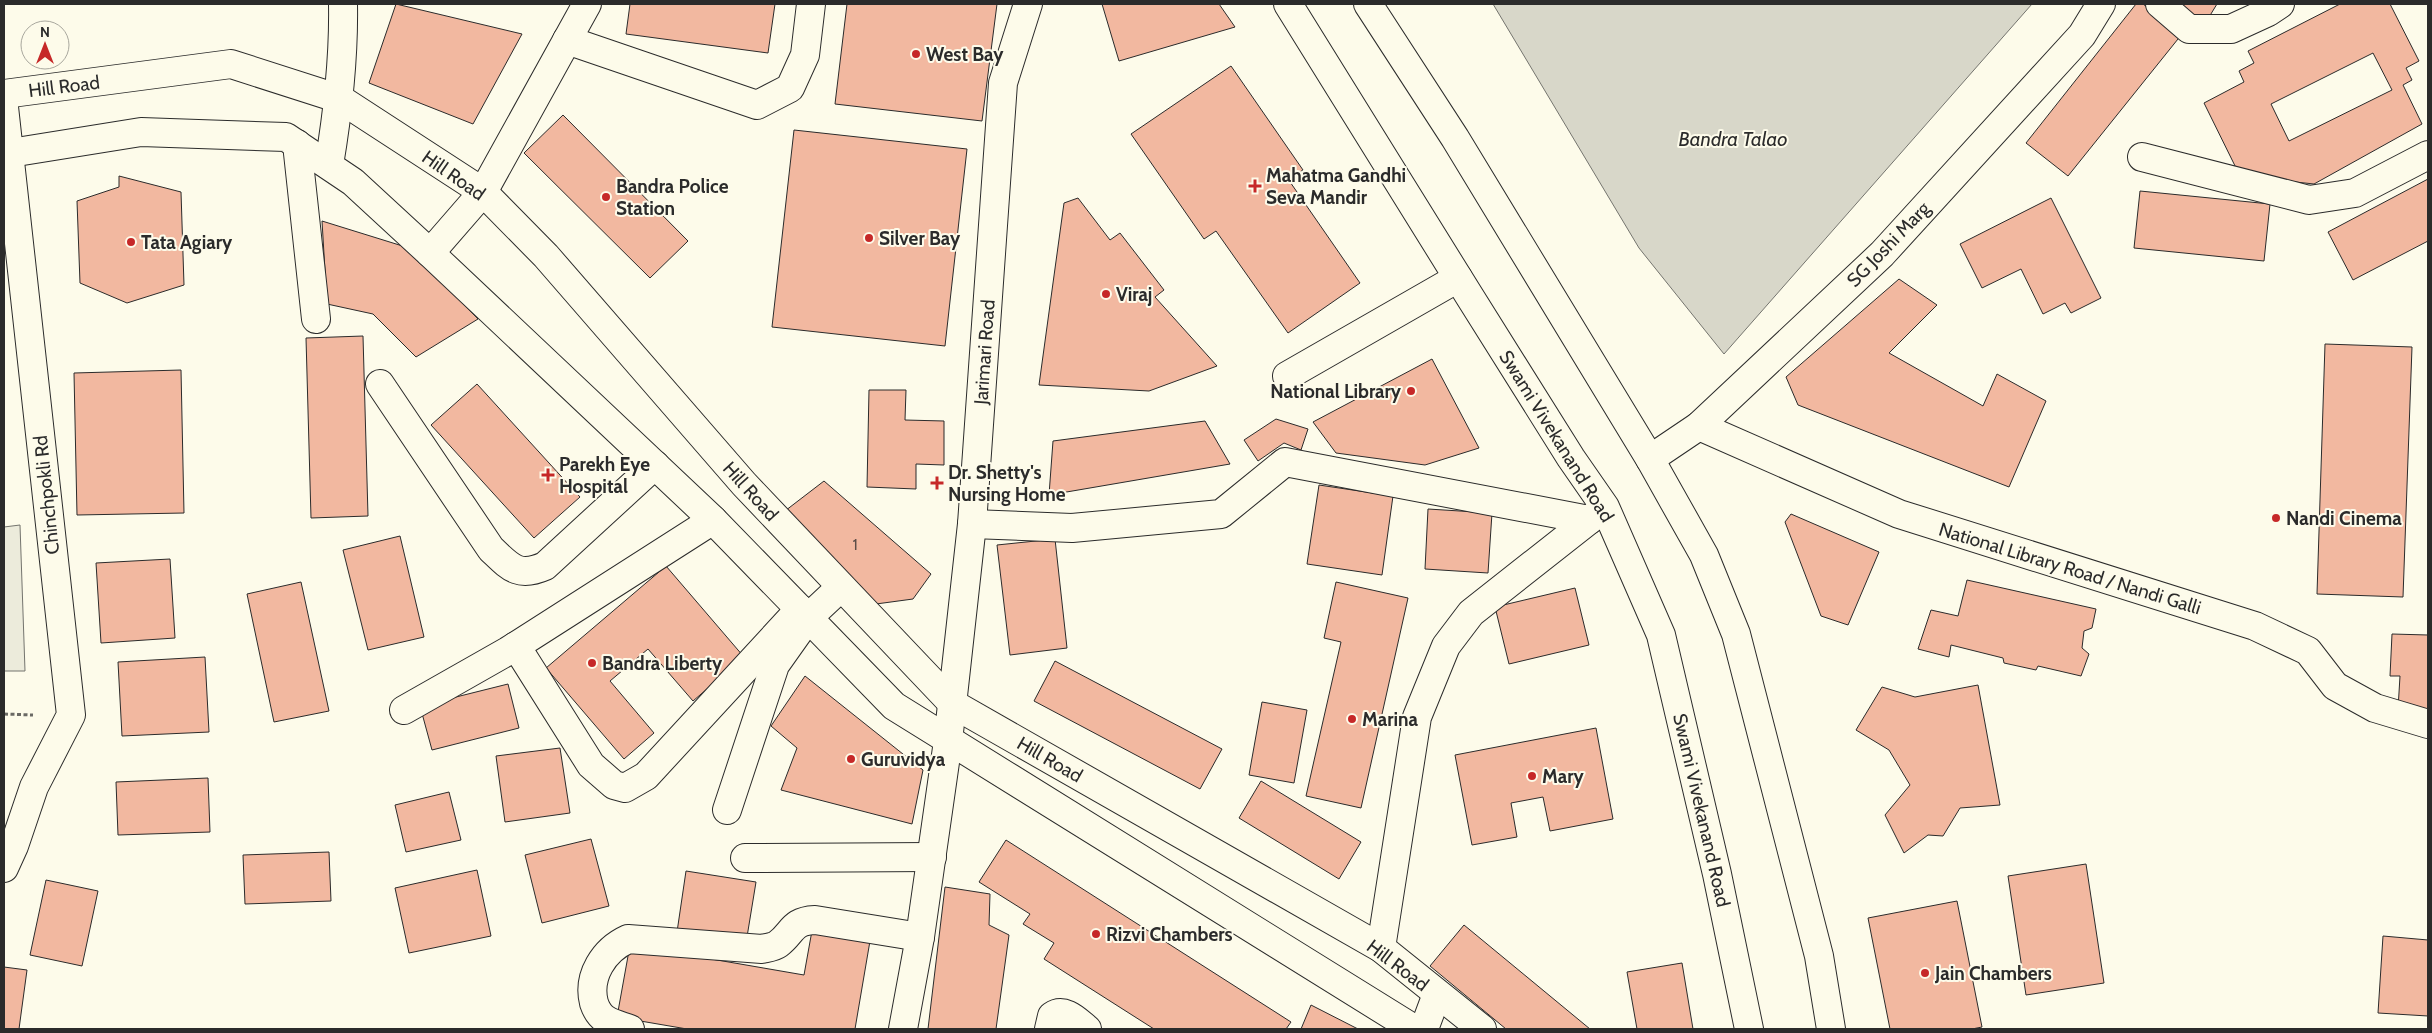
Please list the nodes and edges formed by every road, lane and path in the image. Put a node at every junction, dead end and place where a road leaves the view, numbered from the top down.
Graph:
1 (343, 4) edge
2 (587, 4) edge
3 (812, 4) edge
4 (1028, 4) edge
5 (1288, 4) edge
6 (1368, 4) edge
7 (2100, 4) edge
8 (2160, 4) edge
9 (2280, 4) edge
10 (568, 40) junction
11 (4, 94) edge
12 (340, 99) junction
13 (4, 108) edge
14 (297, 144) junction
15 (6, 154) edge
16 (2428, 155) edge
17 (2142, 157) dead end
18 (329, 165) junction
19 (483, 192) junction
20 (430, 253) junction
21 (1458, 278) junction
22 (316, 319) dead end
23 (1286, 376) dead end
24 (380, 384) dead end
25 (1699, 426) junction
26 (1650, 459) junction
27 (655, 465) junction
28 (1597, 513) junction
29 (713, 520) junction
30 (972, 524) junction
31 (841, 587) junction
32 (804, 613) junction
33 (516, 646) junction
34 (953, 704) junction
35 (404, 710) dead end
36 (2428, 724) edge
37 (948, 741) junction
38 (727, 810) dead end
39 (932, 857) junction
40 (745, 858) dead end
41 (4, 868) edge
42 (920, 937) junction
43 (1381, 948) junction
44 (1437, 994) junction
45 (630, 1029) edge
46 (904, 1029) edge
47 (1049, 1029) edge
48 (1087, 1029) edge
49 (1414, 1029) edge
50 (1424, 1029) edge
51 (1482, 1029) edge
52 (1749, 1029) edge
53 (1831, 1029) edge

1 - 12 street
2 - 10 street
3 - 10 street
4 - 30 street, Jarimari Road
5 - 21 street, Swami Vivekanand Road
6 - 26 street
7 - 25 street, SG Joshi Marg
8 - 9 street
10 - 19 street
11 - 12 street, Hill Road
12 - 18 street
12 - 19 street, Hill Road
13 - 15 street, Chinchpokli Rd
14 - 15 street, Hill Road
14 - 18 street, Hill Road
14 - 22 street
15 - 41 street, Chinchpokli Rd
16 - 17 street
18 - 20 street, Hill Road
19 - 20 street
19 - 31 street, Hill Road
20 - 27 street, Hill Road
21 - 23 street
21 - 28 street, Swami Vivekanand Road
24 - 27 street
25 - 26 street, SG Joshi Marg
25 - 36 street, National Library Road / Nandi Galli
26 - 53 street
27 - 29 street, Hill Road
28 - 30 street
28 - 43 street
28 - 52 street, Swami Vivekanand Road
29 - 32 street, Hill Road
29 - 33 street
30 - 34 street, Jarimari Road
31 - 32 street
31 - 34 street, Hill Road
32 - 33 street
32 - 37 street, Hill Road
32 - 38 street
33 - 35 street
34 - 37 street, Jarimari Road
34 - 43 street, Hill Road
37 - 39 street, Jarimari Road
37 - 49 street, Hill Road
39 - 40 street
39 - 42 street, Jarimari Road
42 - 45 street
42 - 46 street, Jarimari Road
43 - 44 street, Hill Road
44 - 50 street
44 - 51 street, Hill Road
47 - 48 street

